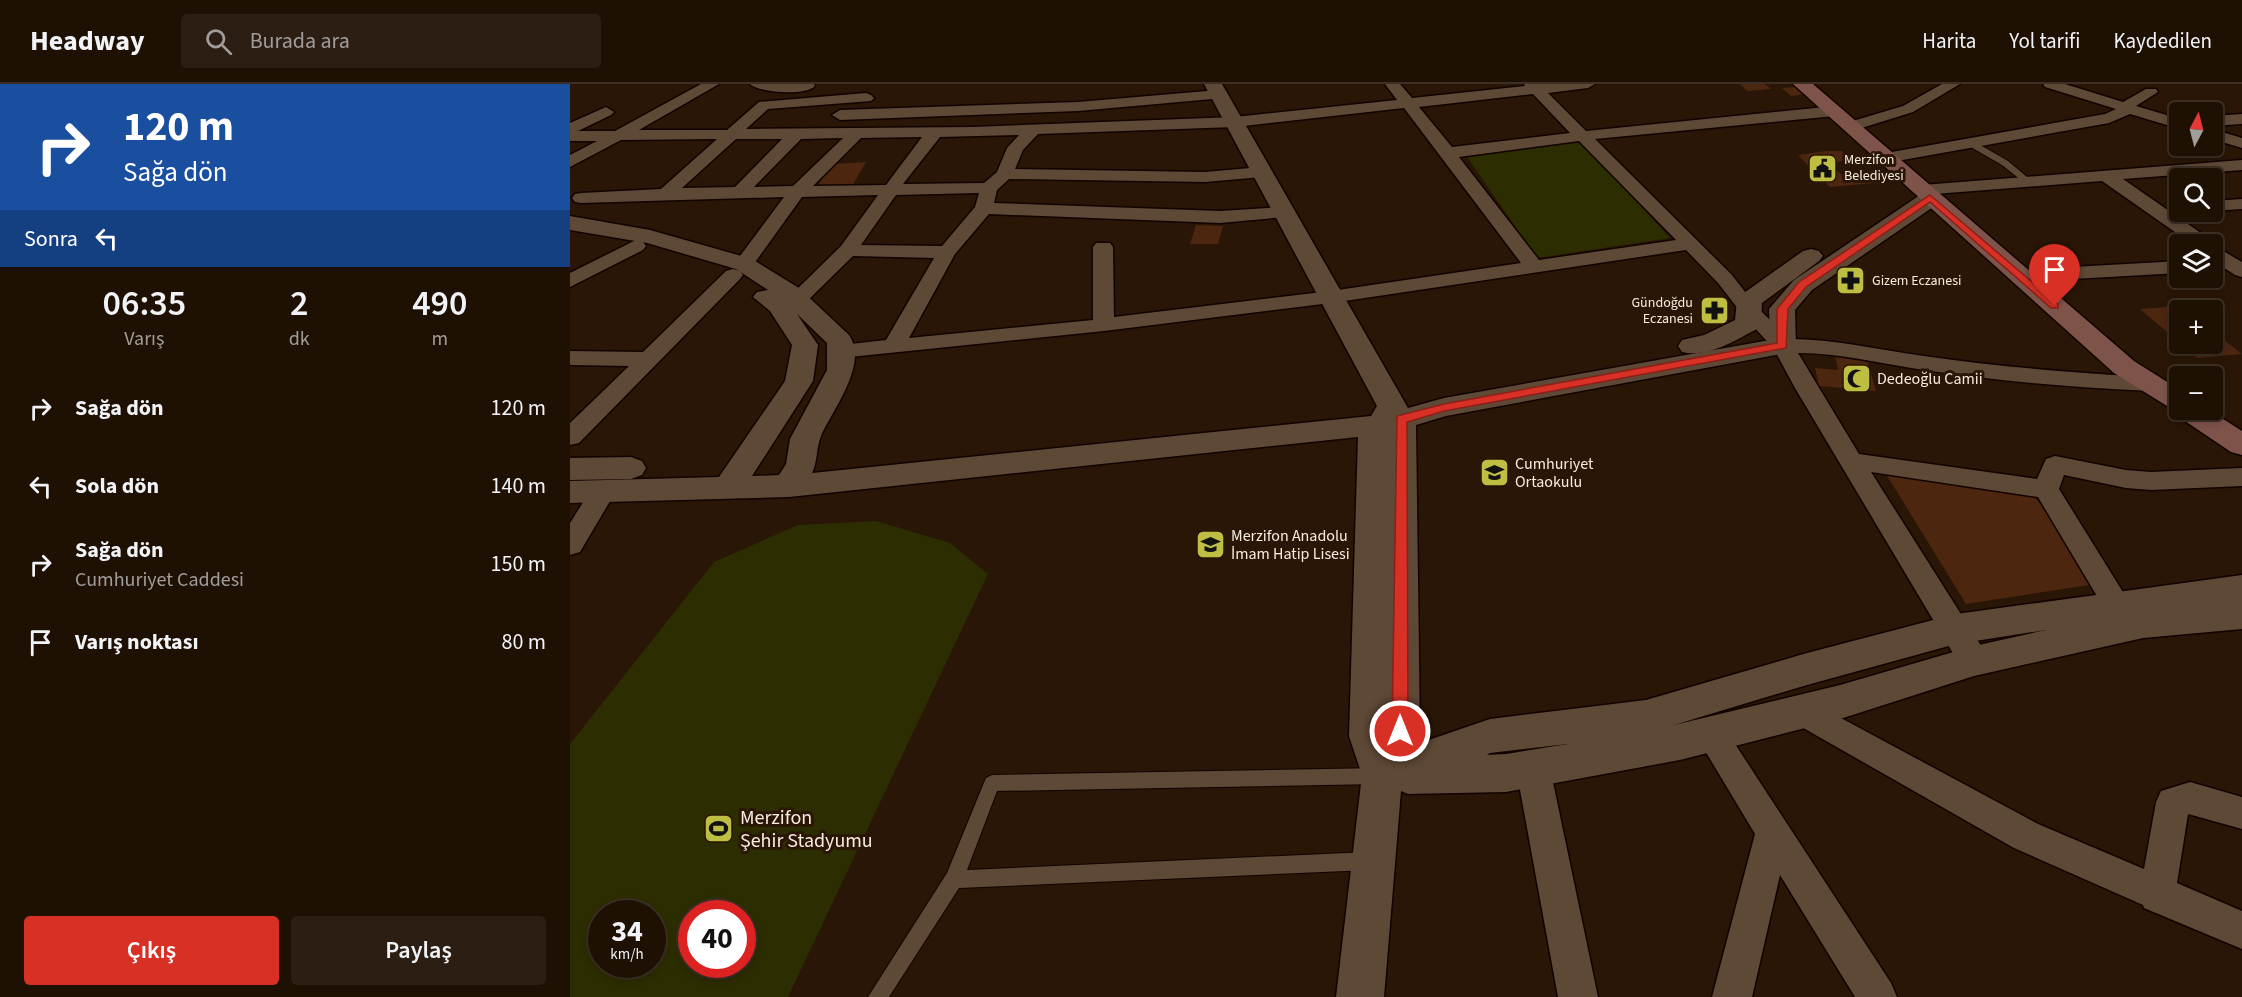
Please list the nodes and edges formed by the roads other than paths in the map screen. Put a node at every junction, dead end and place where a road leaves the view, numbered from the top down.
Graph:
1 (712, 84) edge
2 (757, 84) edge
3 (1392, 84) edge
4 (1588, 84) edge
5 (1802, 84) edge
6 (1953, 84) edge
7 (2050, 84) edge
8 (822, 85) edge
9 (1533, 87) edge
10 (2144, 88) edge
11 (1216, 89) edge
12 (878, 97) dead end
13 (905, 97) dead end
14 (1408, 104) junction
15 (2126, 108) junction
16 (2169, 108) edge
17 (606, 112) dead end
18 (898, 114) junction
19 (2169, 114) edge
20 (813, 116) dead end
21 (1844, 119) junction
22 (2242, 119) edge
23 (2223, 120) edge
24 (1235, 122) junction
25 (570, 129) edge
26 (1033, 130) junction
27 (936, 132) junction
28 (856, 133) junction
29 (883, 133) junction
30 (796, 134) junction
31 (730, 135) junction
32 (570, 136) edge
33 (617, 136) junction
34 (1581, 136) junction
35 (2223, 137) edge
36 (2242, 143) edge
37 (1972, 144) junction
38 (1448, 153) junction
39 (1887, 158) junction
40 (570, 162) edge
41 (2242, 165) edge
42 (1262, 172) junction
43 (1005, 174) junction
44 (2106, 176) junction
45 (2029, 182) junction
46 (989, 188) junction
47 (891, 189) junction
48 (739, 193) junction
49 (796, 193) junction
50 (666, 194) junction
51 (1926, 194) junction
52 (581, 198) dead end
53 (2242, 204) edge
54 (2223, 205) edge
55 (984, 208) junction
56 (2169, 209) edge
57 (2155, 210) junction
58 (1284, 212) junction
59 (570, 223) edge
60 (570, 234) edge
61 (2190, 234) edge
62 (1689, 244) junction
63 (636, 246) junction
64 (1103, 247) dead end
65 (848, 250) junction
66 (947, 252) junction
67 (1533, 266) junction
68 (2169, 268) edge
69 (739, 269) junction
70 (2020, 276) junction
71 (570, 281) edge
72 (1330, 297) junction
73 (797, 300) junction
74 (1749, 310) junction
75 (1104, 325) junction
76 (893, 346) junction
77 (1783, 346) junction
78 (840, 351) junction
79 (570, 358) edge
80 (647, 359) junction
81 (2151, 384) junction
82 (2169, 396) edge
83 (1391, 417) junction
84 (2204, 420) edge
85 (570, 437) edge
86 (2242, 445) edge
87 (1851, 461) junction
88 (570, 469) edge
89 (795, 475) junction
90 (736, 477) junction
91 (2242, 477) edge
92 (2046, 489) junction
93 (603, 491) junction
94 (570, 492) edge
95 (570, 545) edge
96 (2242, 588) edge
97 (2117, 605) junction
98 (2242, 615) edge
99 (1965, 645) junction
100 (1802, 711) junction
101 (1711, 734) junction
102 (1533, 768) junction
103 (1383, 776) junction
104 (2242, 813) edge
105 (1773, 831) junction
106 (1374, 860) junction
107 (954, 879) junction
108 (2157, 895) junction
109 (2242, 930) edge
110 (878, 997) edge
111 (1360, 997) edge
112 (1578, 997) edge
113 (1732, 997) edge
114 (1877, 997) edge

1 - 33 street
2 - 8 street
3 - 14 street
4 - 9 street
5 - 21 main road
6 - 21 street
7 - 15 street
9 - 14 street
9 - 34 street
10 - 15 street
10 - 16 street
11 - 18 street
11 - 24 street
12 - 31 street
13 - 18 street
14 - 24 street
14 - 38 street
15 - 19 street
15 - 37 street
17 - 25 street
18 - 20 street
18 - 29 street
21 - 34 street
21 - 39 main road
22 - 23 street
24 - 26 street
24 - 42 street
26 - 27 street
26 - 43 street
27 - 29 street
27 - 47 street
28 - 29 street
28 - 30 street
28 - 49 street
30 - 31 street
30 - 48 street
31 - 33 street
31 - 50 street
32 - 33 street
33 - 40 street
34 - 38 street
34 - 62 street
35 - 36 street
37 - 39 street
37 - 45 lane
38 - 67 street
39 - 51 main road
41 - 44 street
42 - 43 street
42 - 58 street
43 - 46 street
44 - 45 street
44 - 57 street
45 - 51 street
46 - 47 street
46 - 55 street
47 - 49 street
47 - 65 street
48 - 49 street
48 - 50 street
49 - 69 street
50 - 52 street
51 - 70 main road
51 - 74 street
51 - 77 street
53 - 54 street
55 - 58 street
55 - 66 street
56 - 57 street
57 - 61 street
58 - 72 street
59 - 69 street
60 - 63 street
62 - 67 street
62 - 74 street
63 - 69 street
63 - 71 street
64 - 75 street
65 - 66 street
65 - 73 street
66 - 76 street
67 - 72 street
68 - 70 street
69 - 73 street
69 - 80 street
69 - 90 street
70 - 81 main road
72 - 75 street
72 - 83 street
73 - 78 street
74 - 77 street
74 - 83 street
75 - 76 street
76 - 78 street
77 - 81 street
77 - 83 street
77 - 87 street
78 - 89 street
79 - 80 street
80 - 85 street
81 - 82 main road
83 - 89 street
83 - 103 street
84 - 86 main road
87 - 92 street
87 - 99 street
88 - 90 street
89 - 90 street
90 - 93 street
91 - 92 street
92 - 97 street
93 - 94 street
93 - 95 street
96 - 97 street
97 - 99 street
98 - 99 street
99 - 100 street
99 - 103 street
100 - 101 street
100 - 108 street
101 - 102 street
101 - 105 street
102 - 103 street
102 - 112 street
103 - 106 street
103 - 107 lane
104 - 108 street
105 - 113 street
105 - 114 street
106 - 107 lane
106 - 111 street
107 - 110 lane
108 - 109 street

